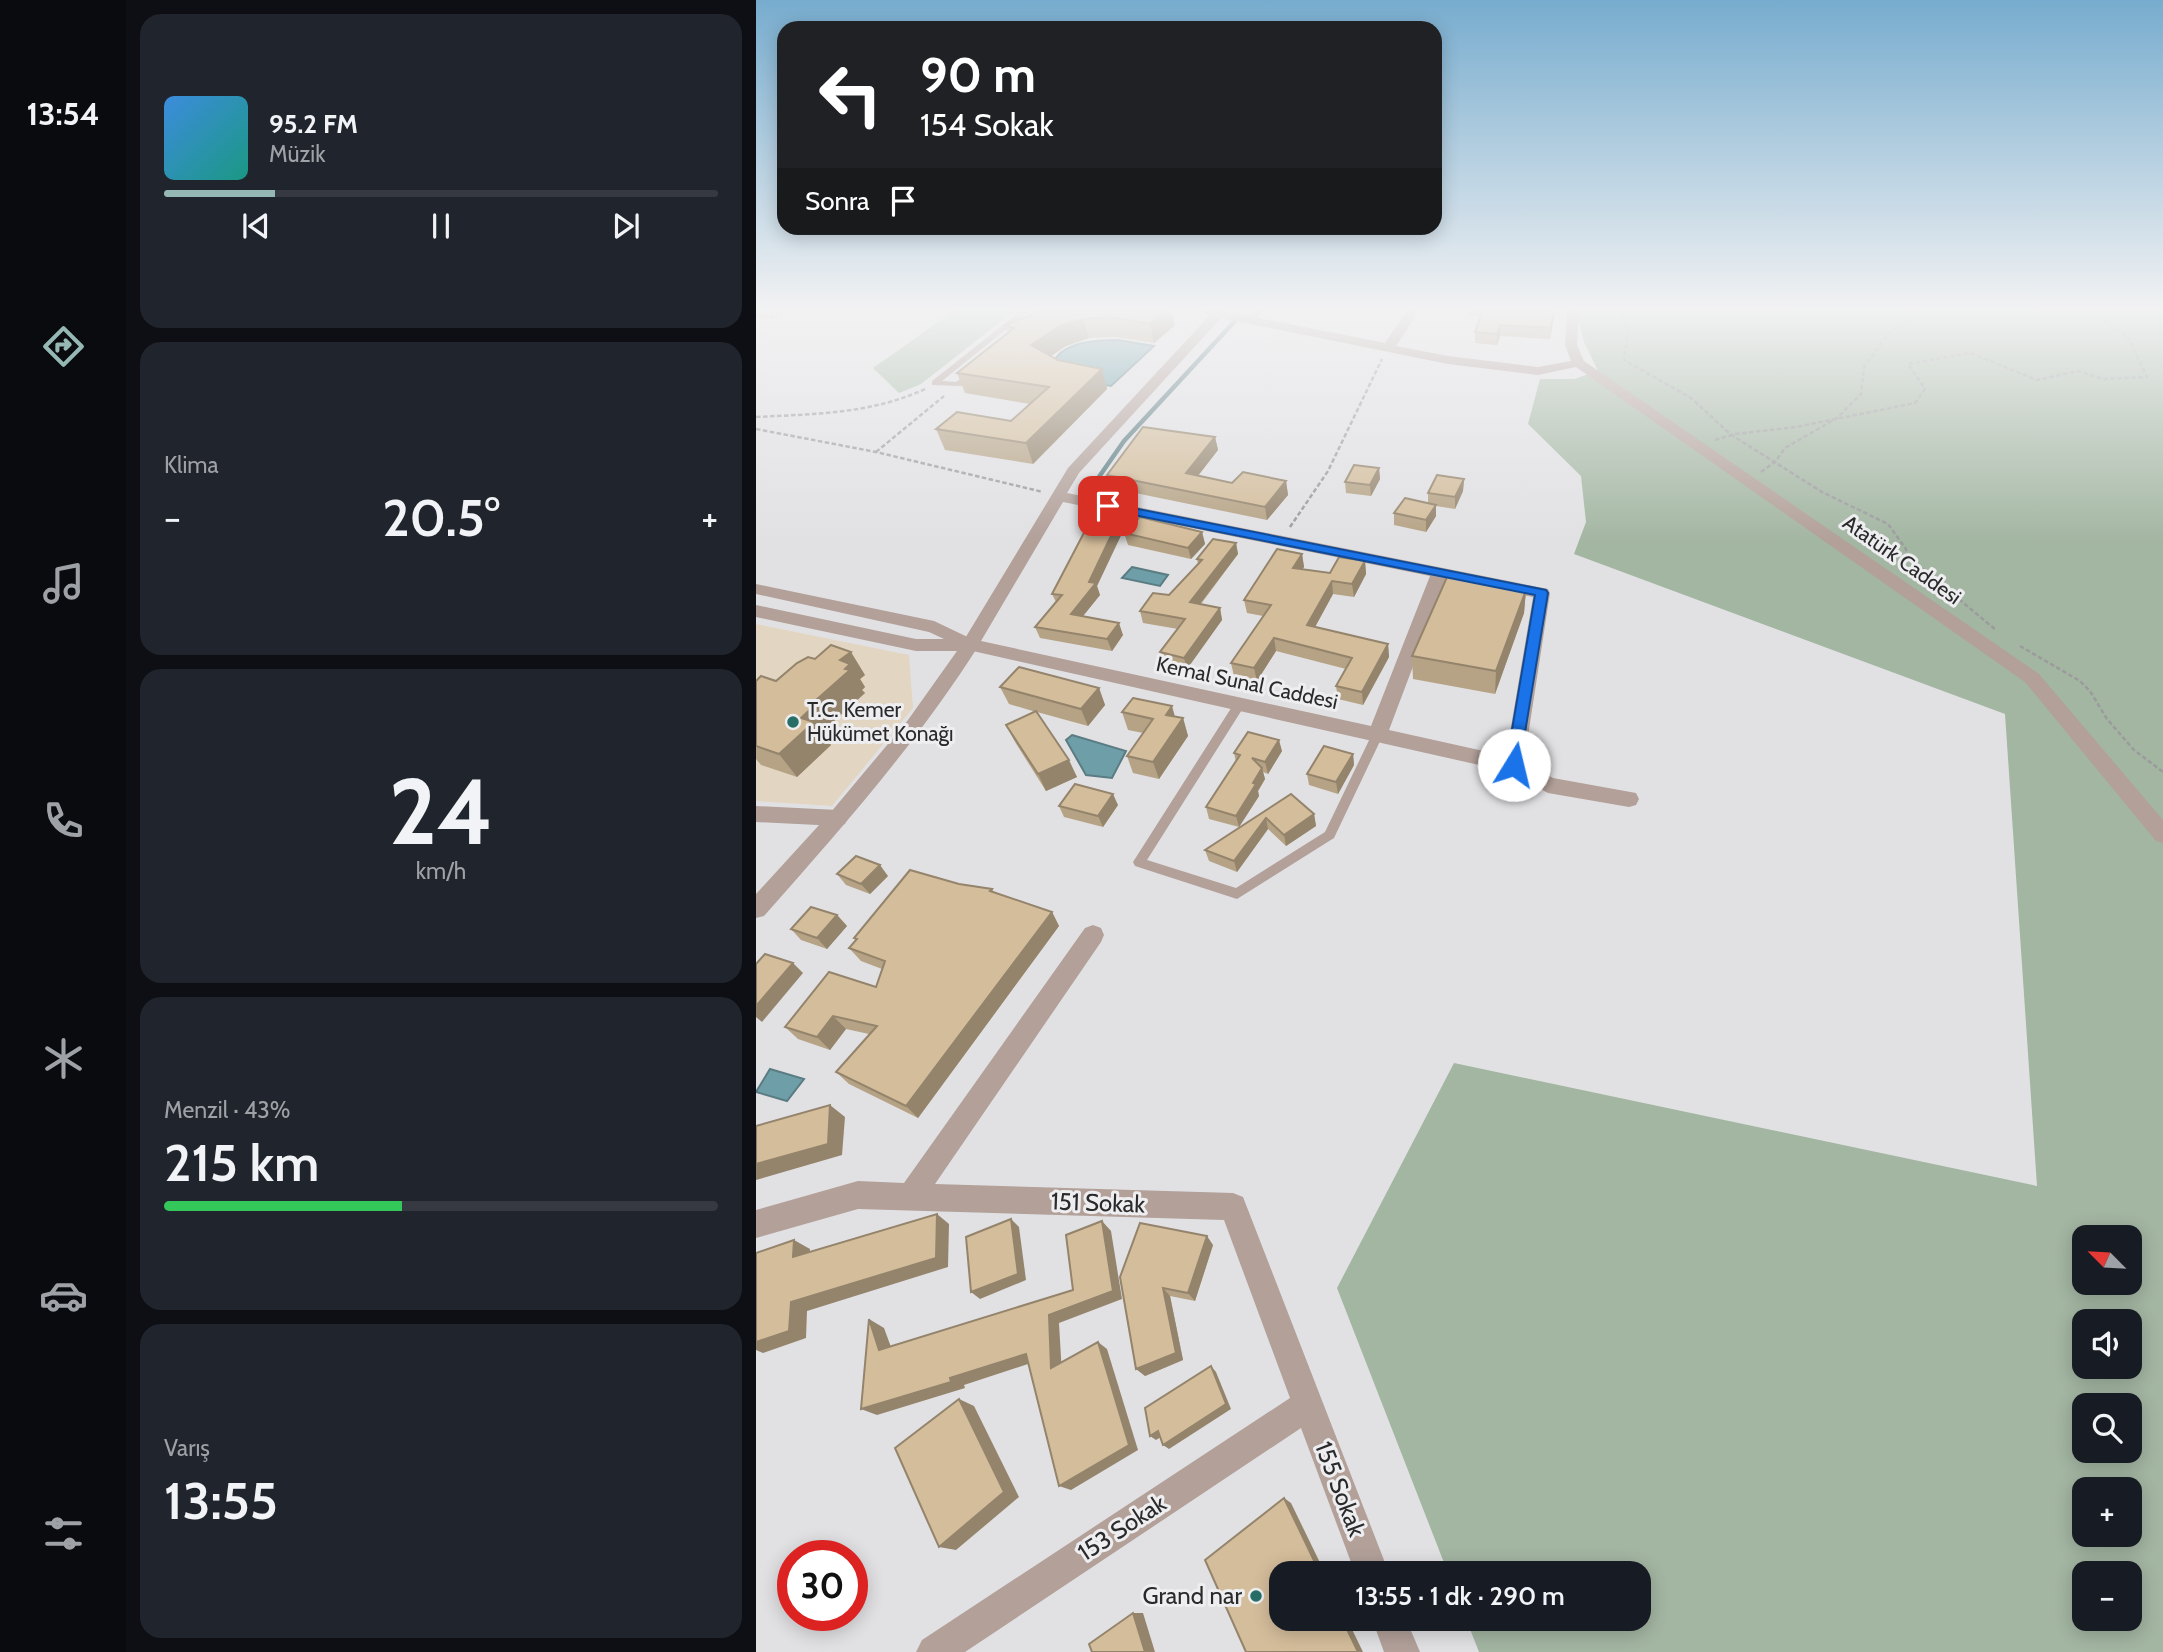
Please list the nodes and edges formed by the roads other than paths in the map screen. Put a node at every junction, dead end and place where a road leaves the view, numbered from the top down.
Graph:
1 (1147, 388) edge
2 (1614, 388) edge
3 (1058, 496) junction
4 (1440, 572) junction
5 (756, 589) edge
6 (853, 610) junction
7 (756, 611) edge
8 (833, 627) junction
9 (970, 645) junction
10 (1239, 705) junction
11 (1377, 735) junction
12 (1510, 768) junction
13 (1629, 799) dead end
14 (756, 814) edge
15 (838, 818) junction
16 (2163, 835) edge
17 (756, 909) edge
18 (1093, 935) dead end
19 (910, 1197) junction
20 (756, 1224) edge
21 (1309, 1404) junction
22 (1368, 1561) edge
23 (1394, 1631) edge
24 (934, 1652) edge
25 (1402, 1652) edge

1 - 3 street
2 - 16 street, Atatürk Caddesi
3 - 4 street
3 - 9 street
4 - 11 street
4 - 12 street
5 - 6 street, Kemal Sunal Caddesi
6 - 8 street
6 - 9 street, Kemal Sunal Caddesi
7 - 8 street, Kemal Sunal Caddesi
8 - 9 street, Kemal Sunal Caddesi
9 - 10 street, Kemal Sunal Caddesi
9 - 15 street
10 - 11 street, Kemal Sunal Caddesi
10 - 11 lane
11 - 12 street, Kemal Sunal Caddesi
12 - 13 street, Kemal Sunal Caddesi
14 - 15 street
15 - 17 street
18 - 19 street
19 - 20 street, 151 Sokak
19 - 21 street, 151 Sokak
21 - 22 street, 155 Sokak
21 - 24 street, 153 Sokak
23 - 25 street

